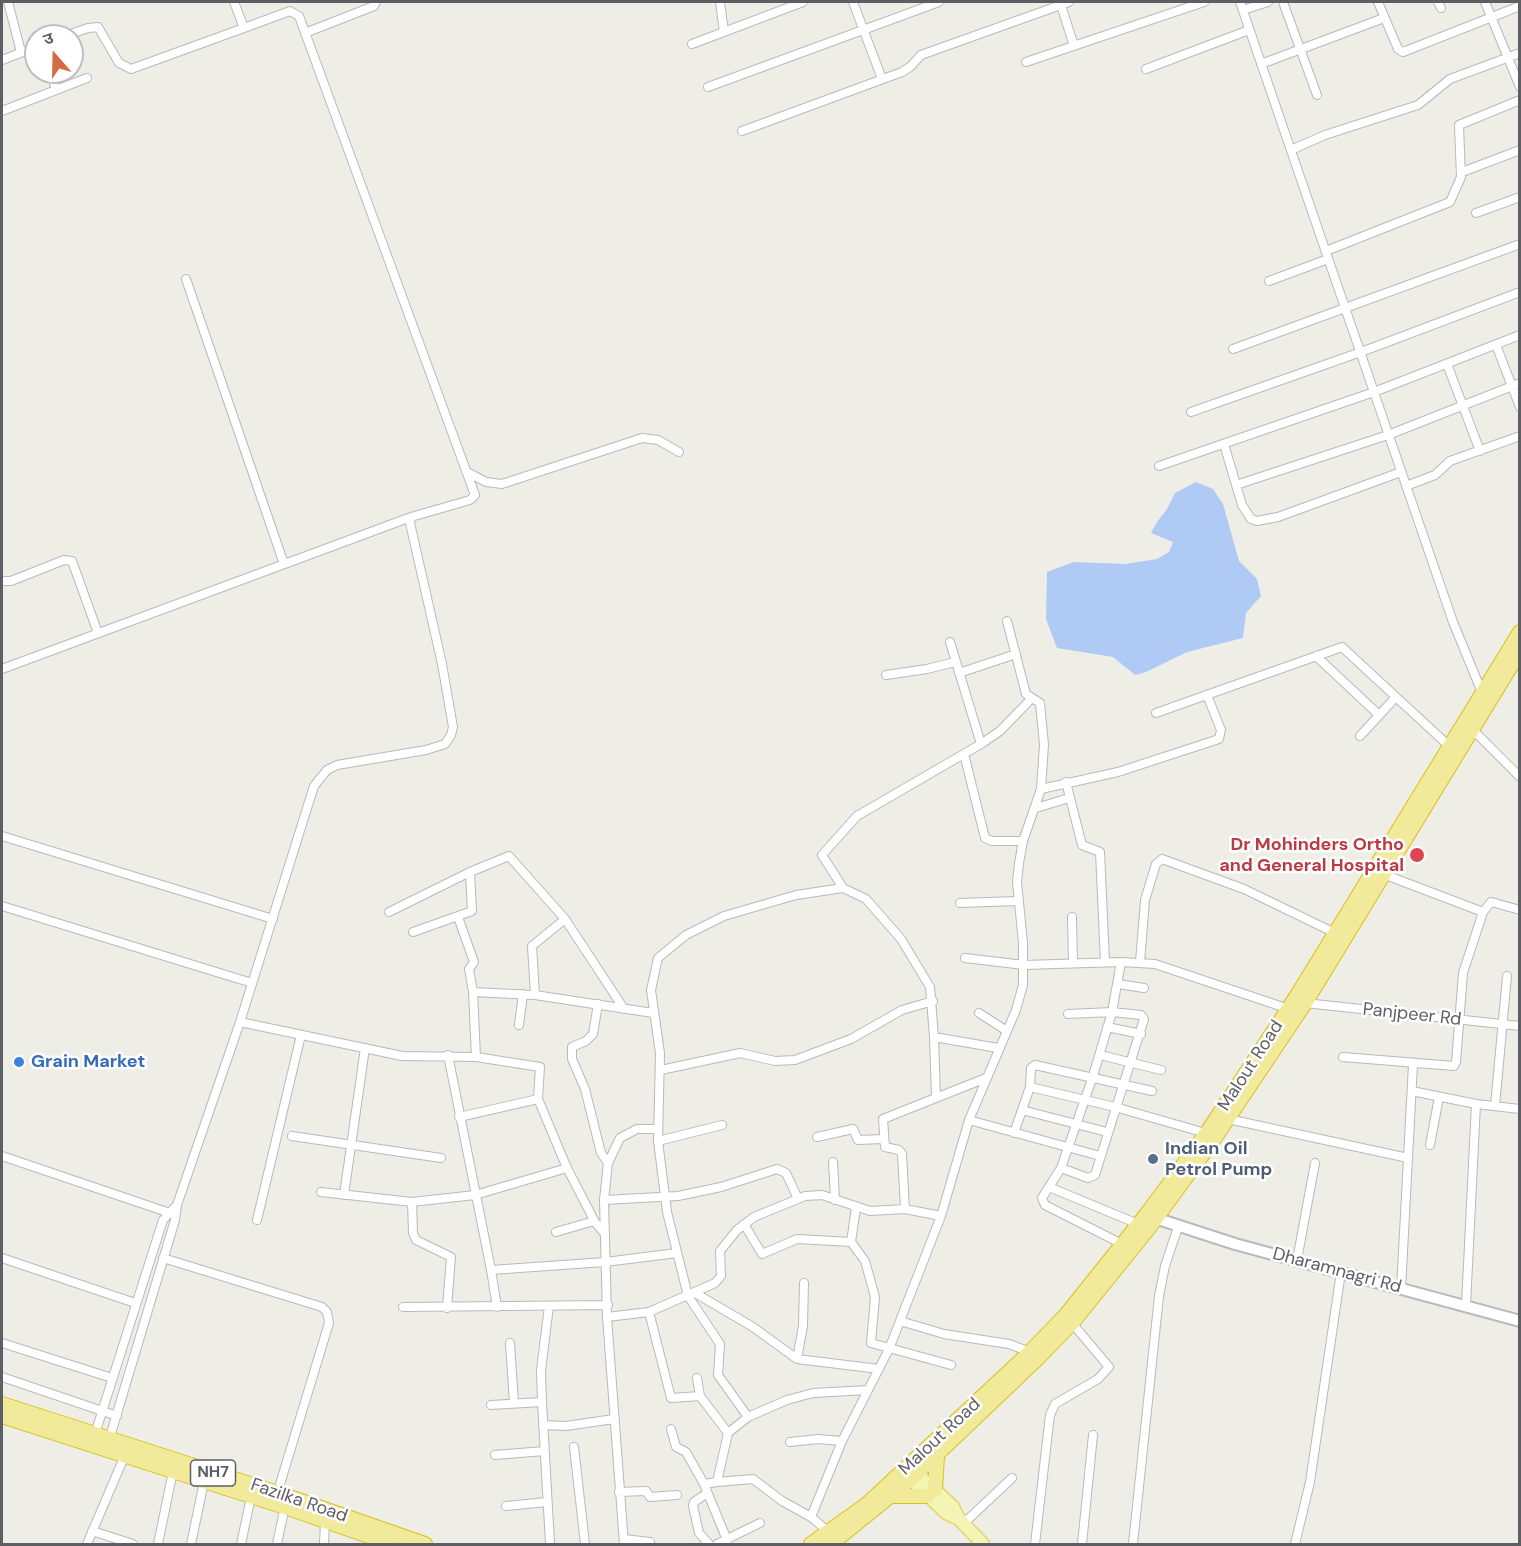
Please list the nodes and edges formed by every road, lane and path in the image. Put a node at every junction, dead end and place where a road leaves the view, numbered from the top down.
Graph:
1 (8, 2) edge
2 (234, 2) edge
3 (376, 2) edge
4 (720, 2) edge
5 (801, 2) edge
6 (853, 2) edge
7 (939, 2) edge
8 (1063, 2) edge
9 (1204, 2) edge
10 (1268, 2) edge
11 (1283, 2) edge
12 (1378, 2) edge
13 (1485, 2) edge
14 (1241, 6) edge
15 (1520, 6) edge
16 (1492, 17) junction
17 (1384, 18) junction
18 (244, 28) junction
19 (84, 29) edge
20 (864, 30) junction
21 (1250, 30) junction
22 (724, 32) junction
23 (305, 33) junction
24 (692, 44) dead end
25 (1074, 46) junction
26 (1299, 49) junction
27 (24, 51) edge
28 (21, 52) junction
29 (1520, 53) edge
30 (1508, 58) junction
31 (2, 60) edge
32 (1026, 62) dead end
33 (1261, 64) junction
34 (1146, 69) dead end
35 (87, 78) dead end
36 (882, 79) junction
37 (54, 84) edge
38 (708, 87) dead end
39 (1520, 87) edge
40 (56, 89) junction
41 (1317, 94) dead end
42 (1520, 100) edge
43 (2, 111) edge
44 (742, 131) dead end
45 (1291, 150) junction
46 (1520, 150) edge
47 (1462, 172) junction
48 (1520, 197) edge
49 (1476, 213) dead end
50 (1520, 244) edge
51 (1327, 255) junction
52 (186, 279) dead end
53 (1269, 281) dead end
54 (1520, 292) edge
55 (1346, 309) junction
56 (1520, 335) edge
57 (1496, 345) junction
58 (1233, 349) dead end
59 (1360, 352) junction
60 (1447, 364) junction
61 (1516, 385) edge
62 (1374, 392) junction
63 (1463, 406) junction
64 (1520, 407) edge
65 (1191, 412) dead end
66 (1388, 435) junction
67 (1520, 436) edge
68 (1224, 444) junction
69 (1479, 451) junction
70 (679, 453) dead end
71 (1159, 466) dead end
72 (1401, 472) junction
73 (469, 473) junction
74 (1236, 485) junction
75 (1406, 486) junction
76 (411, 517) junction
77 (284, 564) junction
78 (2, 581) edge
79 (1007, 621) dead end
80 (1520, 632) edge
81 (98, 633) junction
82 (950, 642) dead end
83 (1520, 651) edge
84 (1016, 654) junction
85 (1316, 656) junction
86 (955, 662) junction
87 (2, 669) edge
88 (959, 673) junction
89 (885, 675) dead end
90 (1207, 695) junction
91 (1484, 697) junction
92 (1395, 698) junction
93 (1031, 699) junction
94 (1155, 713) dead end
95 (1379, 715) junction
96 (1472, 729) junction
97 (1360, 736) dead end
98 (981, 744) junction
99 (1449, 746) junction
100 (964, 754) junction
101 (1520, 777) edge
102 (1066, 782) junction
103 (1041, 789) junction
104 (1069, 798) junction
105 (1036, 808) junction
106 (2, 836) edge
107 (1023, 841) junction
108 (470, 872) junction
109 (1383, 874) junction
110 (843, 888) junction
111 (1018, 901) junction
112 (960, 903) dead end
113 (2, 906) edge
114 (1520, 910) edge
115 (389, 912) dead end
116 (1483, 912) junction
117 (458, 917) junction
118 (1072, 917) dead end
119 (273, 918) junction
120 (565, 919) junction
121 (413, 932) dead end
122 (1335, 933) junction
123 (965, 958) dead end
124 (1105, 962) junction
125 (1121, 962) junction
126 (1140, 962) junction
127 (1073, 963) junction
128 (1024, 965) junction
129 (1507, 976) dead end
130 (252, 983) junction
131 (1118, 984) junction
132 (1144, 988) dead end
133 (473, 992) junction
134 (523, 994) junction
135 (536, 995) junction
136 (933, 1001) junction
137 (1305, 1003) junction
138 (597, 1004) junction
139 (624, 1009) junction
140 (1289, 1009) junction
141 (1112, 1012) junction
142 (653, 1013) junction
143 (979, 1013) dead end
144 (1068, 1014) dead end
145 (1458, 1020) junction
146 (240, 1022) junction
147 (1503, 1024) junction
148 (519, 1026) dead end
149 (1520, 1026) edge
150 (1107, 1027) junction
151 (1007, 1031) junction
152 (1141, 1034) junction
153 (301, 1035) junction
154 (934, 1037) junction
155 (366, 1048) junction
156 (998, 1048) junction
157 (448, 1055) junction
158 (1100, 1055) junction
159 (476, 1057) junction
160 (1343, 1057) dead end
161 (1133, 1062) junction
162 (1413, 1064) junction
163 (661, 1070) junction
164 (1161, 1070) dead end
165 (1093, 1076) junction
166 (986, 1078) junction
167 (1123, 1084) junction
168 (1030, 1087) junction
169 (1412, 1090) junction
170 (1152, 1091) dead end
171 (936, 1097) junction
172 (1438, 1097) junction
173 (538, 1099) junction
174 (1084, 1100) junction
175 (1476, 1104) junction
176 (1495, 1106) junction
177 (1115, 1107) junction
178 (1520, 1109) edge
179 (1022, 1110) junction
180 (459, 1117) junction
181 (1228, 1119) junction
182 (969, 1120) junction
183 (722, 1125) dead end
184 (1075, 1125) junction
185 (658, 1129) junction
186 (1107, 1132) junction
187 (1014, 1133) junction
188 (1211, 1135) junction
189 (292, 1136) dead end
190 (817, 1137) dead end
191 (883, 1139) junction
192 (658, 1141) junction
193 (351, 1145) junction
194 (1430, 1146) dead end
195 (1068, 1148) junction
196 (2, 1156) edge
197 (1100, 1156) junction
198 (441, 1158) dead end
199 (1408, 1158) junction
200 (833, 1162) dead end
201 (608, 1163) junction
202 (1315, 1163) dead end
203 (567, 1168) junction
204 (1060, 1168) junction
205 (1050, 1187) junction
206 (321, 1192) dead end
207 (345, 1195) junction
208 (475, 1195) junction
209 (665, 1197) junction
210 (798, 1198) junction
211 (604, 1200) junction
212 (834, 1200) junction
213 (412, 1202) junction
214 (177, 1205) junction
215 (856, 1208) junction
216 (905, 1209) junction
217 (167, 1212) junction
218 (941, 1216) junction
219 (1155, 1218) junction
220 (257, 1220) dead end
221 (594, 1221) junction
222 (744, 1224) junction
223 (1138, 1224) junction
224 (1178, 1227) junction
225 (556, 1232) dead end
226 (605, 1234) junction
227 (851, 1242) junction
228 (1122, 1244) junction
229 (677, 1253) junction
230 (2, 1258) edge
231 (163, 1258) junction
232 (1297, 1260) junction
233 (605, 1262) junction
234 (491, 1270) junction
235 (1341, 1272) junction
236 (804, 1282) dead end
237 (1401, 1289) junction
238 (692, 1294) junction
239 (135, 1303) junction
240 (608, 1305) junction
241 (1466, 1305) junction
242 (403, 1306) dead end
243 (549, 1306) junction
244 (497, 1307) junction
245 (447, 1308) junction
246 (649, 1312) junction
247 (607, 1317) junction
248 (900, 1321) junction
249 (1520, 1321) edge
250 (1072, 1323) junction
251 (2, 1343) edge
252 (510, 1343) dead end
253 (889, 1349) junction
254 (1030, 1352) junction
255 (797, 1359) junction
256 (951, 1365) dead end
257 (879, 1369) junction
258 (2, 1377) edge
259 (112, 1378) junction
260 (697, 1378) dead end
261 (868, 1390) junction
262 (700, 1396) junction
263 (542, 1402) junction
264 (514, 1403) junction
265 (2, 1404) edge
266 (491, 1404) dead end
267 (102, 1410) junction
268 (2, 1416) edge
269 (117, 1416) junction
270 (748, 1417) junction
271 (614, 1419) junction
272 (967, 1420) junction
273 (543, 1425) junction
274 (671, 1429) dead end
275 (728, 1434) junction
276 (1093, 1435) dead end
277 (93, 1439) junction
278 (790, 1442) dead end
279 (842, 1442) junction
280 (108, 1444) junction
281 (574, 1447) dead end
282 (544, 1451) junction
283 (125, 1455) junction
284 (495, 1455) dead end
285 (937, 1456) junction
286 (173, 1471) junction
287 (910, 1472) junction
288 (1012, 1478) dead end
289 (204, 1482) junction
290 (717, 1482) junction
291 (704, 1484) junction
292 (619, 1492) junction
293 (932, 1493) junction
294 (706, 1494) junction
295 (677, 1495) dead end
296 (892, 1496) junction
297 (251, 1497) junction
298 (281, 1500) junction
299 (548, 1502) junction
300 (506, 1506) dead end
301 (811, 1517) junction
302 (325, 1521) junction
303 (961, 1521) junction
304 (760, 1523) dead end
305 (92, 1531) junction
306 (830, 1539) edge
307 (727, 1540) junction
308 (372, 1541) edge
309 (624, 1542) edge
310 (650, 1542) dead end
311 (87, 1545) edge
312 (133, 1545) edge
313 (158, 1545) edge
314 (191, 1545) edge
315 (241, 1545) edge
316 (277, 1545) edge
317 (324, 1545) edge
318 (392, 1545) edge
319 (424, 1545) edge
320 (550, 1545) edge
321 (585, 1545) edge
322 (709, 1545) edge
323 (717, 1545) edge
324 (811, 1545) edge
325 (983, 1545) edge
326 (1035, 1545) edge
327 (1082, 1545) edge
328 (1133, 1545) edge
329 (1295, 1545) edge

1 - 28 street
2 - 18 street
3 - 23 street
4 - 22 street
5 - 22 street
6 - 20 street
7 - 20 street
8 - 25 street
8 - 36 street
9 - 25 street
10 - 14 street
11 - 26 street
12 - 17 street
13 - 16 street
14 - 21 street
15 - 16 street
16 - 17 street
16 - 30 street
17 - 26 street
18 - 19 street
18 - 23 street
20 - 36 street
20 - 38 street
21 - 33 street
21 - 34 street
22 - 24 street
23 - 73 street
25 - 32 street
26 - 33 street
26 - 41 street
27 - 28 street
28 - 31 street
29 - 30 street
30 - 39 street
30 - 45 street
33 - 45 street
35 - 40 street
36 - 44 street
37 - 40 street
40 - 43 street
42 - 47 street
45 - 51 street
46 - 47 street
47 - 51 street
48 - 49 street
50 - 55 street
51 - 53 street
51 - 55 street
52 - 77 street
54 - 59 street
55 - 58 street
55 - 59 street
56 - 57 street
57 - 60 street
57 - 61 street
59 - 62 street
59 - 65 street
60 - 62 street
60 - 63 street
61 - 63 street
61 - 64 street
62 - 66 street
62 - 68 street
63 - 66 street
63 - 69 street
66 - 72 street
66 - 74 street
67 - 69 street
68 - 71 street
68 - 74 street
69 - 75 street
70 - 73 street
72 - 74 street
72 - 75 street
73 - 76 street
75 - 91 street
76 - 77 street
76 - 119 street
77 - 81 street
78 - 81 street
79 - 84 street
80 - 91 highway, Malout Road
81 - 87 street
82 - 86 street
83 - 91 highway, Malout Road
84 - 88 street
84 - 93 street
85 - 90 street
85 - 92 street
85 - 95 street
86 - 88 street
86 - 89 street
88 - 98 street
90 - 94 street
90 - 102 street
91 - 96 highway, Malout Road
91 - 99 highway, Malout Road
92 - 95 street
92 - 99 street
93 - 98 street
93 - 103 street
95 - 97 street
96 - 101 street
96 - 109 highway, Malout Road
98 - 100 street
99 - 122 highway, Malout Road
100 - 107 street
100 - 110 street
102 - 103 street
102 - 104 street
103 - 105 street
104 - 105 street
104 - 124 street
105 - 107 street
106 - 119 street
107 - 111 street
108 - 115 street
108 - 117 street
108 - 120 street
109 - 116 street
109 - 137 highway, Malout Road
110 - 136 street
110 - 142 street
111 - 112 street
111 - 128 street
113 - 130 street
114 - 116 street
116 - 145 street
117 - 121 street
117 - 133 street
118 - 127 street
119 - 130 street
120 - 135 street
120 - 139 street
122 - 126 street
122 - 140 highway, Malout Road
123 - 128 street
124 - 125 street
124 - 127 street
125 - 126 street
125 - 131 street
126 - 140 street
127 - 128 street
128 - 151 street
129 - 147 street
130 - 146 street
131 - 132 street
131 - 141 street
133 - 134 street
133 - 159 street
134 - 135 street
134 - 148 street
135 - 138 street
136 - 154 street
136 - 163 street
137 - 145 street, Panjpeer Rd
137 - 181 highway, Malout Road
138 - 139 street
138 - 201 street
139 - 142 street
140 - 188 highway, Malout Road
141 - 144 street
141 - 150 street
141 - 152 street
142 - 163 street
143 - 151 street
145 - 147 street, Panjpeer Rd
145 - 162 street
146 - 153 street
146 - 214 street
147 - 149 street, Panjpeer Rd
147 - 176 street
150 - 152 street
150 - 158 street
151 - 156 street
152 - 161 street
153 - 155 street
153 - 220 street
154 - 156 street
154 - 171 street
155 - 157 street
155 - 193 street
156 - 166 street
157 - 159 street
157 - 180 street
158 - 161 street
158 - 165 street
159 - 173 street
160 - 162 street
161 - 164 street
161 - 167 street
162 - 169 street
163 - 185 street
165 - 167 street
165 - 168 street
165 - 174 street
166 - 171 street
166 - 182 street
167 - 170 street
167 - 177 street
168 - 174 street
168 - 179 street
169 - 172 street
169 - 199 street
171 - 191 street
172 - 175 street
172 - 194 street
173 - 180 street
173 - 203 street
174 - 177 street
174 - 184 street
175 - 176 street
175 - 241 street
176 - 178 street
177 - 186 street
177 - 188 street
179 - 184 street
179 - 187 street
180 - 208 street
181 - 188 highway, Malout Road
181 - 199 street
182 - 187 street
182 - 218 street
183 - 192 street
184 - 186 street
184 - 195 street
185 - 192 street
185 - 201 street
186 - 197 street
187 - 195 street
188 - 219 highway, Malout Road
188 - 223 highway, Malout Road
189 - 193 street
190 - 191 street
191 - 216 street
192 - 209 street
193 - 198 street
193 - 207 street
195 - 197 street
195 - 204 street
196 - 217 street
197 - 204 street
199 - 237 street
200 - 212 street
201 - 211 street
202 - 232 street
203 - 208 street
203 - 221 street
204 - 205 street
205 - 223 street
205 - 228 street
206 - 207 street
207 - 213 street
208 - 213 street
208 - 234 street
209 - 210 street
209 - 211 street
209 - 229 street
210 - 212 street
210 - 222 street
211 - 226 street
212 - 215 street
213 - 245 street
214 - 217 street
214 - 231 street
215 - 216 street
215 - 227 street
216 - 218 street
217 - 239 street
218 - 248 street
219 - 224 street, Dharamnagri Rd
219 - 250 highway, Malout Road
221 - 225 street
221 - 226 street
222 - 227 street
222 - 238 street
223 - 228 highway, Malout Road
224 - 232 street, Dharamnagri Rd
224 - 328 street
226 - 233 street
227 - 253 street
228 - 254 highway, Malout Road
229 - 233 street
229 - 238 street
230 - 239 street
231 - 269 street
231 - 298 street
232 - 235 street, Dharamnagri Rd
233 - 234 street
233 - 240 street
234 - 244 street
235 - 237 street, Dharamnagri Rd
235 - 329 street
236 - 255 street
237 - 241 street, Dharamnagri Rd
238 - 246 street
238 - 255 street
238 - 270 street
239 - 259 street
240 - 243 street
240 - 247 street
241 - 249 street, Dharamnagri Rd
242 - 245 street
243 - 244 street
243 - 263 street
244 - 245 street
246 - 247 street
246 - 262 street
247 - 271 street
248 - 253 street
248 - 254 street
250 - 272 highway, Malout Road
250 - 326 street
251 - 259 street
252 - 264 street
253 - 256 street
253 - 257 street
254 - 272 highway, Malout Road
255 - 257 street
257 - 261 street
258 - 267 street
259 - 267 street
260 - 262 street
261 - 270 street
261 - 279 street
262 - 275 street
263 - 264 street
263 - 273 street
264 - 266 street
265 - 277 highway, Fazilka Road / NH7
267 - 269 street
267 - 277 street
268 - 277 highway, Fazilka Road / NH7
269 - 280 street
270 - 275 street
271 - 273 street
271 - 292 street
272 - 285 highway, Malout Road
272 - 287 highway, Malout Road
273 - 282 street
274 - 291 street
275 - 290 street
276 - 327 street
277 - 280 highway, Fazilka Road / NH7
278 - 279 street
279 - 301 street
280 - 283 highway, Fazilka Road / NH7
280 - 298 highway, Fazilka Road / NH7
281 - 321 street
282 - 284 street
282 - 299 street
283 - 286 highway, Fazilka Road / NH7
283 - 305 street
285 - 287 highway, Malout Road
285 - 293 highway
286 - 289 highway, Fazilka Road / NH7
286 - 313 street
287 - 293 main road
287 - 296 highway, Malout Road
287 - 306 highway, Malout Road
288 - 303 street
289 - 297 highway, Fazilka Road / NH7
289 - 314 street
290 - 291 street
290 - 301 street
291 - 294 street
292 - 295 street
292 - 309 street
293 - 296 highway
293 - 303 main road
294 - 307 street
294 - 322 street
296 - 306 highway, Malout Road
297 - 298 highway, Fazilka Road / NH7
297 - 315 street
298 - 302 highway, Fazilka Road / NH7
298 - 316 street
298 - 319 highway, Fazilka Road / NH7
299 - 300 street
299 - 320 street
301 - 306 street
302 - 308 highway, Fazilka Road / NH7
302 - 317 street
303 - 325 main road
304 - 307 street
305 - 311 street
305 - 312 street
306 - 324 highway, Malout Road
307 - 323 street
308 - 318 highway, Fazilka Road / NH7
309 - 310 street

